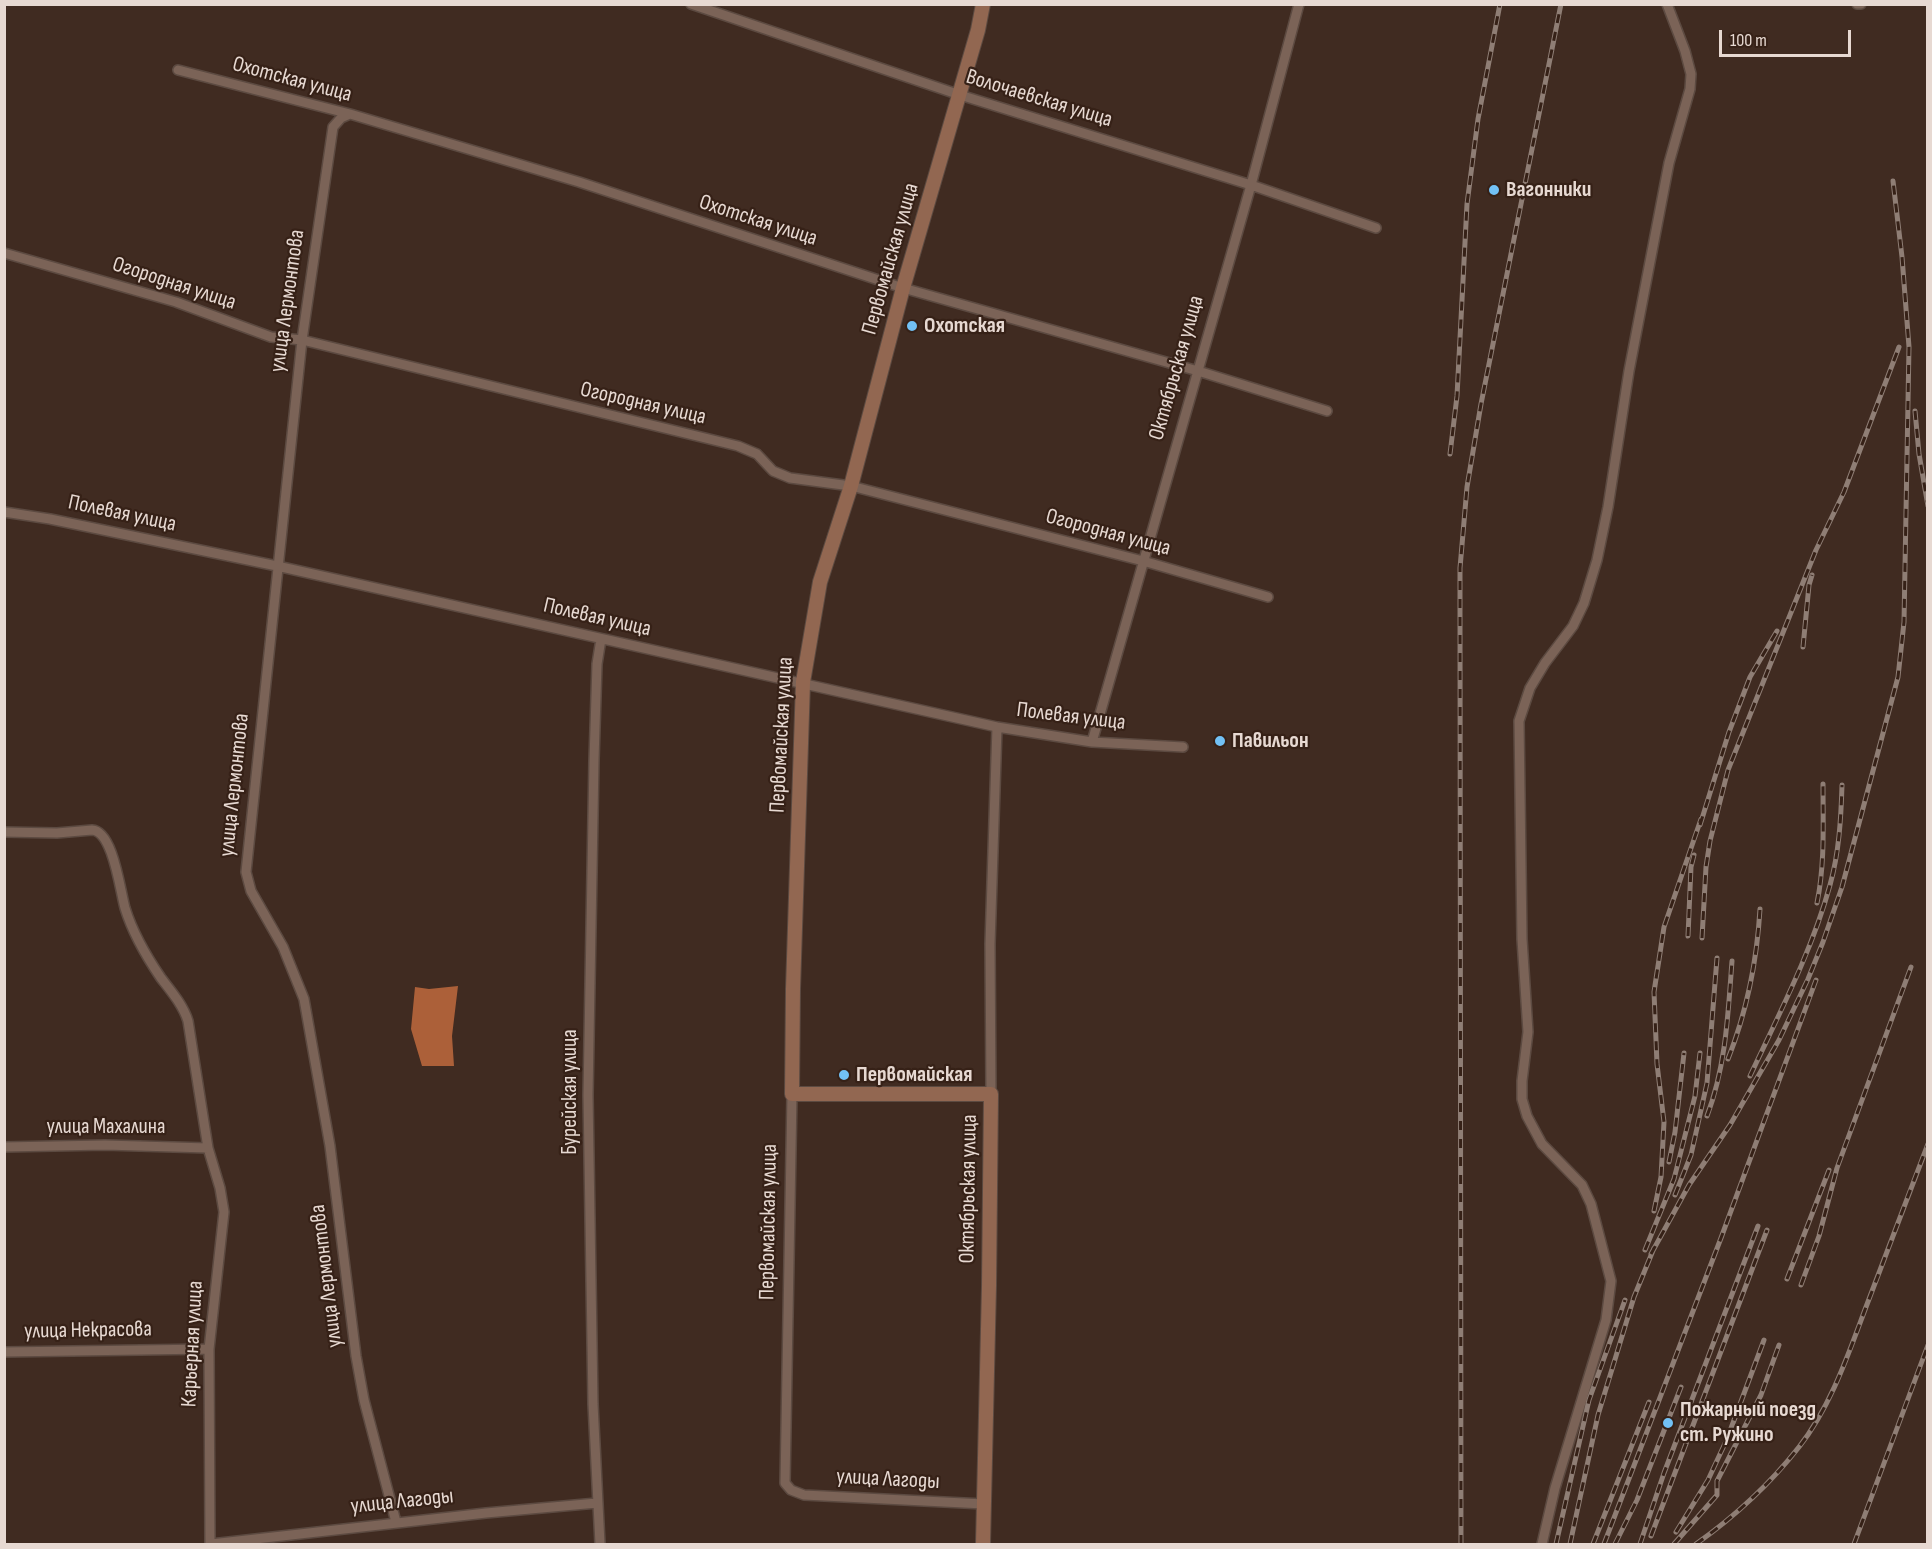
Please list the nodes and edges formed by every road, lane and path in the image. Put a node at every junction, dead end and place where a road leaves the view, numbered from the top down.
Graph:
1 (691, 4) edge
2 (983, 4) edge
3 (1299, 4) edge
4 (1667, 4) edge
5 (178, 70) dead end
6 (960, 95) junction
7 (350, 114) junction
8 (1251, 185) junction
9 (1376, 228) dead end
10 (4, 253) edge
11 (903, 288) junction
12 (302, 340) junction
13 (1198, 371) junction
14 (1327, 411) dead end
15 (851, 486) junction
16 (4, 512) edge
17 (1143, 561) junction
18 (277, 566) junction
19 (1268, 597) dead end
20 (601, 639) junction
21 (803, 682) junction
22 (997, 727) junction
23 (1092, 742) junction
24 (1183, 747) dead end
25 (4, 832) edge
26 (792, 1094) junction
27 (991, 1094) junction
28 (4, 1147) edge
29 (208, 1148) junction
30 (209, 1349) junction
31 (4, 1352) edge
32 (791, 1490) joint
33 (597, 1503) junction
34 (984, 1504) junction
35 (396, 1522) junction
36 (210, 1545) edge
37 (600, 1545) edge
38 (983, 1545) edge
39 (1542, 1545) edge

1 - 6 street, Волочаевская улица
2 - 6 main road, Первомайская улица
3 - 8 street, Октябрьская улица
4 - 39 street
5 - 7 street, Охотская улица
6 - 8 street, Волочаевская улица
6 - 11 main road, Первомайская улица
7 - 11 street, Охотская улица
7 - 12 street, улица Лермонтова
8 - 9 street, Волочаевская улица
8 - 13 street, Октябрьская улица
10 - 12 street, Огородная улица
11 - 13 street, Охотская улица
11 - 15 main road, Первомайская улица
12 - 15 street, Огородная улица
12 - 18 street, улица Лермонтова
13 - 14 street, Охотская улица
13 - 17 street, Октябрьская улица
15 - 17 street, Огородная улица
15 - 21 main road, Первомайская улица
16 - 18 street, Полевая улица
17 - 19 street, Огородная улица
17 - 23 street, Октябрьская улица
18 - 20 street, Полевая улица
18 - 35 street, улица Лермонтова
20 - 21 street, Полевая улица
20 - 33 street, Бурейская улица
21 - 22 street, Полевая улица
21 - 26 main road, Первомайская улица
22 - 23 street, Полевая улица
22 - 27 street, Октябрьская улица
23 - 24 street, Полевая улица
25 - 29 street, Карьерная улица
26 - 27 main road
26 - 32 street, Первомайская улица
27 - 34 main road, Октябрьская улица
28 - 29 street, улица Махалина
29 - 30 street, Карьерная улица
30 - 31 street, улица Некрасова
30 - 36 street, Карьерная улица
32 - 34 street, улица Лагоды
33 - 35 street, улица Лагоды
33 - 37 street, Бурейская улица
34 - 38 main road, Октябрьская улица
35 - 36 street, улица Лагоды

